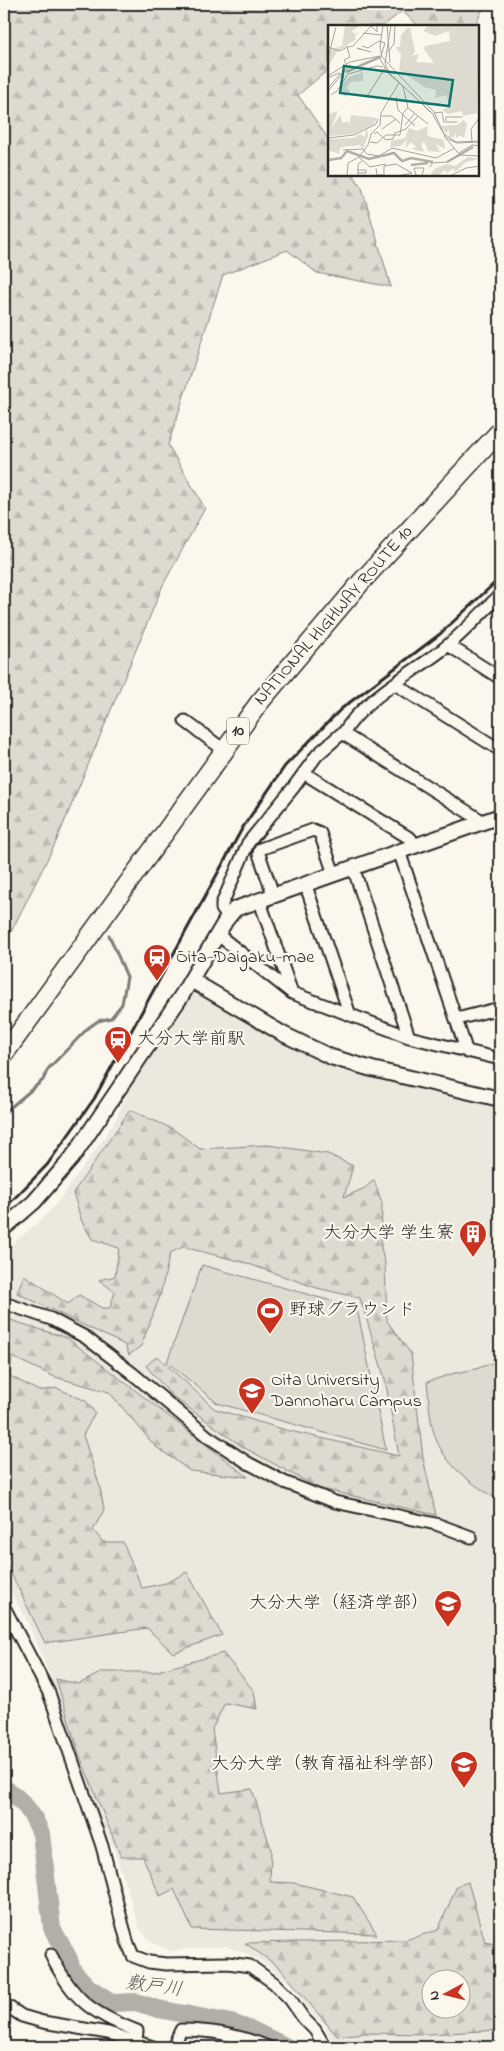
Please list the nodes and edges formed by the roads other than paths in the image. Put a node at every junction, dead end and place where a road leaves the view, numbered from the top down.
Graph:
1 (500, 431) edge
2 (498, 601) edge
3 (448, 645) junction
4 (500, 678) edge
5 (395, 684) junction
6 (185, 721) dead end
7 (343, 734) junction
8 (224, 750) junction
9 (500, 750) edge
10 (307, 775) dead end
11 (500, 816) edge
12 (480, 823) junction
13 (414, 846) junction
14 (399, 851) junction
15 (353, 867) junction
16 (334, 874) junction
17 (305, 884) junction
18 (273, 894) junction
19 (259, 899) junction
20 (228, 917) junction
21 (218, 934) junction
22 (191, 980) junction
23 (292, 993) junction
24 (500, 1008) edge
25 (350, 1015) junction
26 (457, 1020) junction
27 (409, 1037) junction
28 (467, 1052) junction
29 (4, 1054) edge
30 (500, 1059) edge
31 (500, 1099) edge
32 (4, 1228) edge
33 (4, 1303) edge
34 (471, 1537) dead end
35 (4, 1607) edge
36 (51, 1955) dead end
37 (4, 2004) edge
38 (136, 2041) junction
39 (153, 2047) edge
40 (173, 2047) edge
41 (268, 2047) edge
42 (325, 2047) edge

1 - 8 highway, NATIONAL HIGHWAY ROUTE 10 / 10
2 - 3 street
3 - 4 street
3 - 5 street
5 - 7 street
5 - 9 street
6 - 8 street
7 - 12 street
7 - 20 street
8 - 29 highway, NATIONAL HIGHWAY ROUTE 10 / 10
10 - 13 street
11 - 12 street
12 - 13 street
13 - 14 street
14 - 15 street
14 - 26 street
15 - 16 street
15 - 27 street
16 - 17 street
16 - 18 street
17 - 18 street
17 - 25 street
18 - 19 street
19 - 20 street
19 - 23 street
20 - 21 street
21 - 22 street
21 - 23 street
22 - 31 street
22 - 32 street
23 - 25 street
24 - 26 street
25 - 27 street
26 - 28 street
27 - 28 street
28 - 30 street
33 - 34 street
35 - 42 street
36 - 38 street
37 - 38 street
38 - 39 street
40 - 41 street

